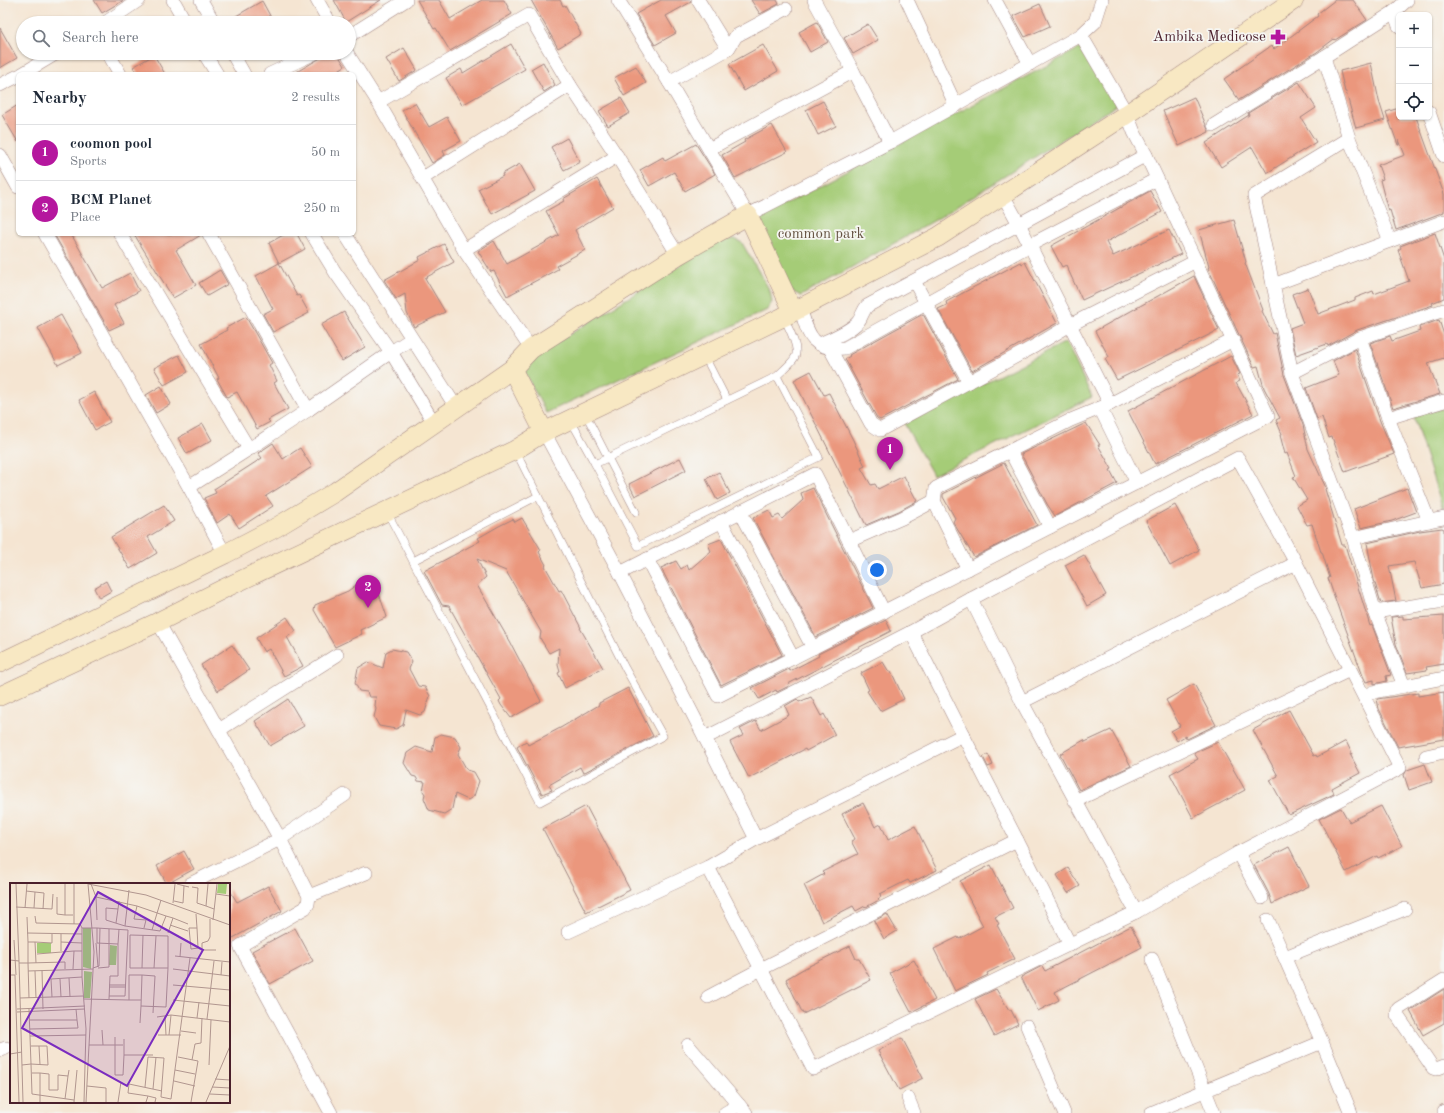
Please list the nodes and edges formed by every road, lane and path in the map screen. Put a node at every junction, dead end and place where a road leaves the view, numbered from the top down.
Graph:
1 (139, 0) edge
2 (173, 0) edge
3 (201, 0) edge
4 (317, 0) edge
5 (406, 0) edge
6 (618, 0) edge
7 (698, 0) edge
8 (814, 0) edge
9 (907, 0) edge
10 (995, 0) edge
11 (1102, 0) edge
12 (1294, 0) edge
13 (1407, 0) edge
14 (786, 9) dead end
15 (1394, 12) junction
16 (115, 16) edge
17 (182, 16) edge
18 (210, 16) edge
19 (326, 16) edge
20 (1396, 18) edge
21 (356, 32) edge
22 (1081, 35) junction
23 (728, 49) junction
24 (1324, 57) junction
25 (46, 60) edge
26 (112, 60) edge
27 (208, 60) edge
28 (236, 60) edge
29 (300, 60) edge
30 (352, 60) edge
31 (1030, 64) junction
32 (853, 71) junction
33 (26, 72) edge
34 (119, 72) edge
35 (216, 72) edge
36 (243, 72) edge
37 (274, 72) edge
38 (16, 77) edge
39 (669, 82) junction
40 (0, 84) edge
41 (570, 85) junction
42 (378, 102) junction
43 (956, 106) junction
44 (1127, 114) junction
45 (1432, 120) edge
46 (1214, 125) dead end
47 (1349, 138) junction
48 (890, 142) junction
49 (709, 149) junction
50 (0, 155) edge
51 (1146, 155) junction
52 (617, 156) junction
53 (1444, 156) edge
54 (423, 178) junction
55 (1157, 179) junction
56 (16, 183) edge
57 (1003, 196) junction
58 (748, 215) junction
59 (1444, 221) edge
60 (1019, 224) junction
61 (46, 236) edge
62 (121, 236) edge
63 (210, 236) edge
64 (313, 236) edge
65 (346, 236) edge
66 (1390, 241) junction
67 (1030, 245) junction
68 (464, 250) junction
69 (678, 255) junction
70 (1196, 261) junction
71 (914, 281) junction
72 (1273, 285) junction
73 (926, 303) junction
74 (1444, 310) edge
75 (792, 312) junction
76 (1070, 325) junction
77 (1360, 338) junction
78 (411, 339) junction
79 (1233, 340) junction
80 (824, 346) junction
81 (531, 349) junction
82 (391, 352) junction
83 (704, 355) junction
84 (512, 368) junction
85 (1292, 373) junction
86 (777, 376) junction
87 (969, 382) junction
88 (727, 400) junction
89 (1444, 401) edge
90 (1105, 406) junction
91 (456, 407) junction
92 (308, 410) junction
93 (577, 416) junction
94 (1388, 418) junction
95 (434, 423) junction
96 (544, 432) junction
97 (249, 449) junction
98 (515, 450) junction
99 (1010, 451) junction
100 (608, 458) junction
101 (595, 464) junction
102 (1137, 483) junction
103 (189, 487) junction
104 (538, 496) junction
105 (934, 501) junction
106 (387, 511) junction
107 (740, 511) junction
108 (636, 512) dead end
109 (1444, 518) edge
110 (721, 521) junction
111 (1429, 521) junction
112 (1050, 527) junction
113 (1352, 538) junction
114 (849, 541) junction
115 (225, 554) junction
116 (647, 559) junction
117 (413, 561) junction
118 (1296, 563) junction
119 (968, 569) junction
120 (620, 573) junction
121 (971, 600) junction
122 (1444, 601) edge
123 (884, 612) junction
124 (1375, 612) junction
125 (158, 622) junction
126 (911, 632) junction
127 (813, 648) junction
128 (337, 655) dead end
129 (792, 658) junction
130 (0, 663) edge
131 (1350, 670) junction
132 (1444, 678) edge
133 (1404, 686) junction
134 (1373, 692) dead end
135 (0, 696) edge
136 (1022, 702) junction
137 (219, 730) junction
138 (963, 735) junction
139 (705, 738) junction
140 (1444, 752) edge
141 (1426, 756) dead end
142 (344, 795) dead end
143 (1075, 801) junction
144 (280, 839) junction
145 (756, 839) junction
146 (1017, 840) junction
147 (1238, 853) junction
148 (708, 867) junction
149 (366, 873) dead end
150 (192, 883) edge
151 (309, 896) junction
152 (1262, 898) dead end
153 (1405, 909) dead end
154 (1136, 912) junction
155 (1268, 920) dead end
156 (568, 932) dead end
157 (1070, 945) junction
158 (235, 949) edge
159 (1285, 957) junction
160 (1152, 959) dead end
161 (761, 969) junction
162 (1444, 980) edge
163 (708, 997) dead end
164 (1027, 1026) dead end
165 (1322, 1042) junction
166 (688, 1044) dead end
167 (1444, 1066) edge
168 (1205, 1090) junction
169 (908, 1098) dead end
170 (742, 1109) edge
171 (331, 1113) edge
172 (725, 1113) edge
173 (914, 1113) edge
174 (1064, 1113) edge
175 (1151, 1113) edge
176 (1214, 1113) edge
177 (1351, 1113) edge

1 - 16 street
2 - 17 street
3 - 18 street
4 - 19 street
5 - 21 street
6 - 39 street
7 - 23 street
8 - 32 street
9 - 43 street
10 - 31 street
11 - 22 street
12 - 44 street
13 - 15 street
14 - 23 street
15 - 20 street
15 - 24 street
22 - 31 street
22 - 44 street
23 - 39 street
24 - 46 street
24 - 47 street
25 - 33 street
26 - 34 street
27 - 35 street
28 - 36 street
29 - 37 street
30 - 42 street
31 - 43 street
32 - 48 street
32 - 49 street
38 - 40 street
39 - 49 street
41 - 42 street
41 - 52 street
41 - 54 street
42 - 54 street
43 - 48 street
44 - 51 street
44 - 57 street
45 - 53 street
47 - 66 street
47 - 72 street
48 - 58 street
49 - 58 street
50 - 56 street
51 - 55 street
51 - 60 street
52 - 68 street
52 - 69 street
54 - 68 street
55 - 67 street
55 - 70 street
57 - 60 street
57 - 75 street
58 - 69 street
58 - 75 street
59 - 66 street
60 - 67 street
60 - 71 street
61 - 103 street
62 - 97 street
63 - 92 street
64 - 82 street
65 - 78 street
66 - 72 street
67 - 73 street
67 - 76 street
68 - 81 street
69 - 81 street
70 - 76 street
70 - 79 street
71 - 73 street
71 - 80 street
72 - 85 street
73 - 80 street
73 - 87 street
74 - 77 street
75 - 80 street
75 - 83 street
75 - 86 lane
76 - 87 street
76 - 90 street
77 - 85 street
77 - 94 street
78 - 82 street
78 - 91 street
79 - 90 street
79 - 102 street
80 - 87 street
81 - 84 street
82 - 92 street
82 - 95 street
83 - 88 lane
83 - 93 street
84 - 91 street
84 - 96 street
85 - 113 street
86 - 88 lane
86 - 101 lane
88 - 100 lane
89 - 94 street
90 - 99 street
90 - 102 street
91 - 95 street
92 - 97 street
93 - 96 street
93 - 100 lane
93 - 101 lane
94 - 111 street
95 - 115 street
96 - 98 street
96 - 120 street
97 - 103 street
98 - 104 lane
98 - 106 street
99 - 105 street
99 - 112 street
100 - 101 lane
100 - 108 lane
102 - 112 street
103 - 115 street
104 - 117 lane
104 - 117 lane
105 - 114 street
105 - 119 street
106 - 117 lane
106 - 125 street
107 - 110 street
107 - 114 street
107 - 127 street
109 - 111 street
110 - 116 street
110 - 129 street
111 - 113 street
112 - 119 street
113 - 124 street
114 - 123 street
115 - 130 street
116 - 120 street
116 - 129 street
118 - 121 street
118 - 131 street
118 - 136 street
119 - 123 street
120 - 139 street
121 - 126 street
121 - 136 street
122 - 124 street
123 - 127 street
124 - 133 street
125 - 135 street
125 - 137 street
126 - 138 street
126 - 139 street
127 - 129 street
128 - 137 street
131 - 143 street
131 - 147 street
132 - 133 street
133 - 134 street
136 - 143 street
137 - 144 street
138 - 145 street
138 - 146 street
139 - 145 street
140 - 141 street
142 - 144 street
143 - 154 street
144 - 150 street
144 - 151 street
145 - 148 street
146 - 157 street
146 - 161 street
147 - 152 street
147 - 154 street
148 - 156 street
148 - 161 street
149 - 151 street
151 - 158 street
153 - 159 street
154 - 157 street
155 - 159 street
157 - 161 street
158 - 171 street
159 - 165 street
160 - 168 street
161 - 163 street
162 - 167 street
164 - 174 street
165 - 168 street
165 - 177 street
166 - 170 street
168 - 175 street
168 - 176 street
169 - 173 street
170 - 172 street

